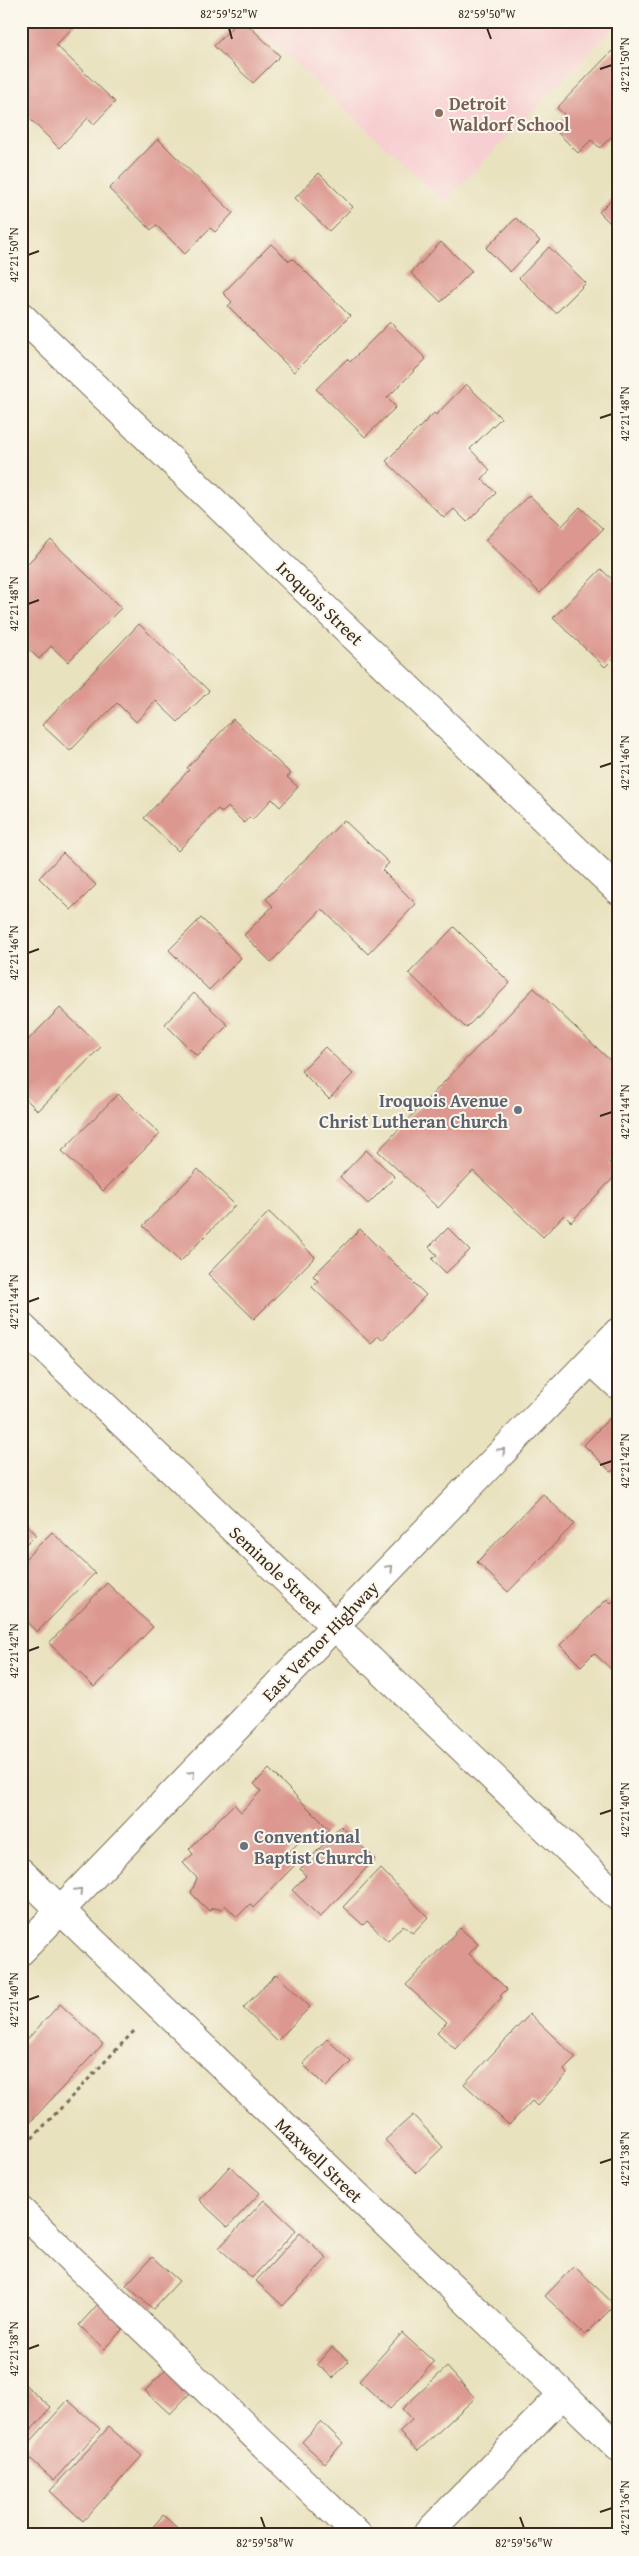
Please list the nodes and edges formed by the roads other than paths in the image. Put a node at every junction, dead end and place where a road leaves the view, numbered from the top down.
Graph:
1 (21, 316) edge
2 (618, 890) edge
3 (21, 1326) edge
4 (618, 1332) edge
5 (591, 1360) junction
6 (618, 1385) edge
7 (335, 1625) junction
8 (21, 1872) edge
9 (618, 1897) edge
10 (61, 1910) junction
11 (21, 1951) edge
12 (21, 2210) edge
13 (563, 2394) junction
14 (618, 2447) edge
15 (358, 2535) edge
16 (426, 2535) edge

1 - 2 street, Iroquois Street
3 - 7 street, Seminole Street
4 - 5 street, East Vernor Highway
5 - 6 street
7 -> 5 street, East Vernor Highway
7 - 9 street, Seminole Street
10 -> 7 street, East Vernor Highway
8 - 10 street, Maxwell Street
10 - 11 street, East Vernor Highway
10 - 13 street, Maxwell Street
12 - 15 street
13 - 14 street, Maxwell Street
13 - 16 street

